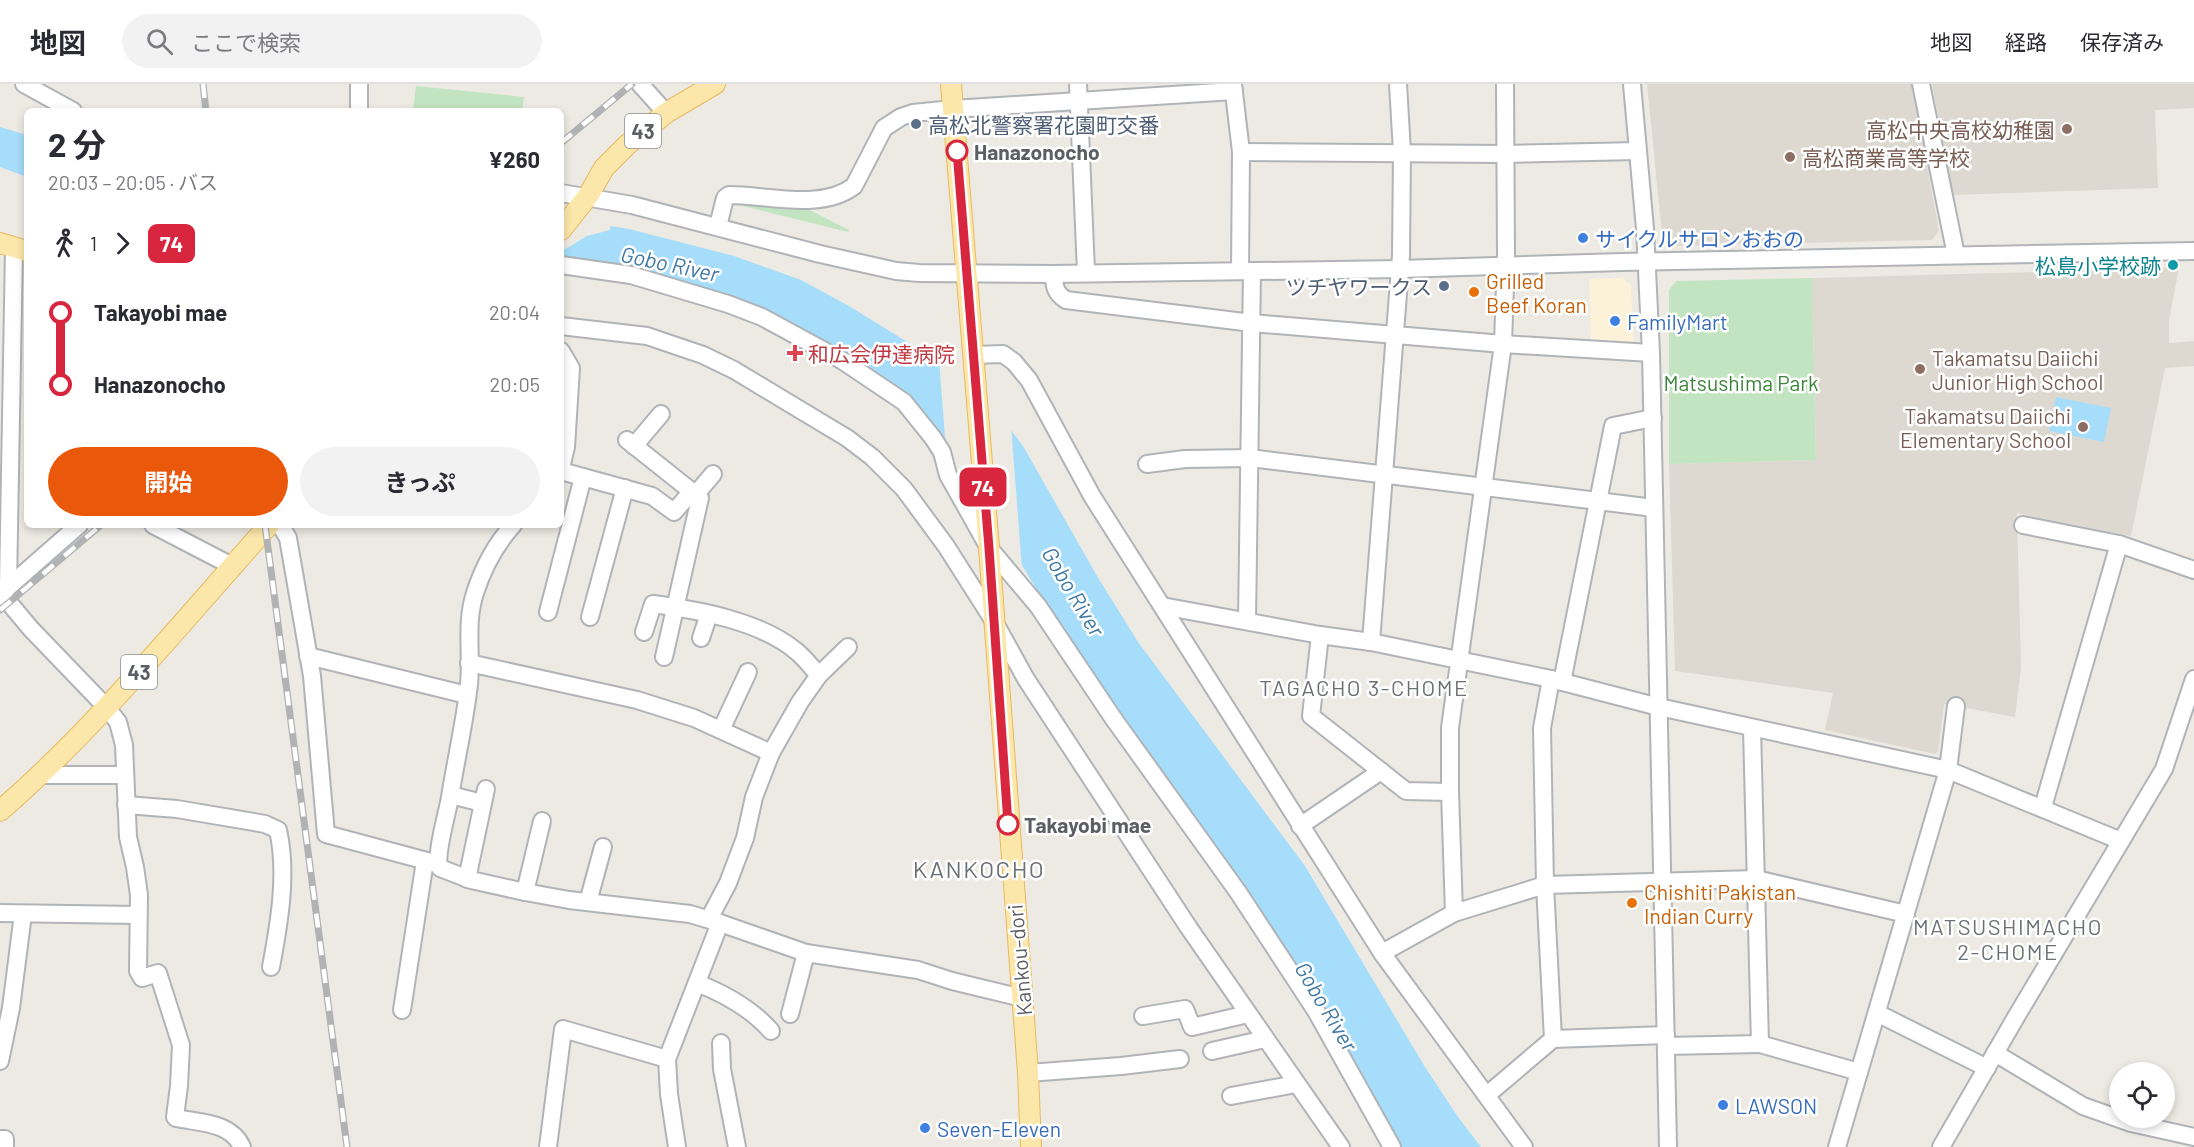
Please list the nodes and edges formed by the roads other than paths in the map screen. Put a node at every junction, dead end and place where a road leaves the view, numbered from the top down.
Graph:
1 (24, 84) edge
2 (359, 84) edge
3 (640, 84) edge
4 (715, 84) edge
5 (951, 84) edge
6 (1398, 84) edge
7 (1505, 84) edge
8 (1632, 84) edge
9 (1921, 84) edge
10 (1234, 88) edge
11 (1079, 92) edge
12 (68, 108) edge
13 (359, 108) edge
14 (953, 109) junction
15 (666, 113) junction
16 (1241, 152) junction
17 (1402, 152) junction
18 (1637, 152) junction
19 (1504, 154) junction
20 (564, 194) edge
21 (588, 196) junction
22 (564, 226) edge
23 (718, 226) junction
24 (14, 247) edge
25 (2194, 251) edge
26 (1956, 255) junction
27 (1647, 262) junction
28 (564, 265) edge
29 (1505, 265) junction
30 (1400, 269) junction
31 (1246, 271) junction
32 (968, 272) junction
33 (1086, 272) junction
34 (1054, 274) junction
35 (1252, 323) junction
36 (564, 326) edge
37 (1396, 334) junction
38 (1503, 344) junction
39 (1651, 353) junction
40 (974, 354) junction
41 (564, 356) edge
42 (5, 376) edge
43 (661, 414) dead end
44 (1653, 418) junction
45 (564, 456) edge
46 (1250, 458) junction
47 (1147, 464) dead end
48 (564, 471) edge
49 (713, 474) dead end
50 (1384, 474) junction
51 (583, 477) junction
52 (1484, 487) junction
53 (625, 488) junction
54 (694, 492) junction
55 (1598, 501) junction
56 (4, 502) edge
57 (1654, 508) junction
58 (2023, 525) dead end
59 (76, 528) edge
60 (159, 528) edge
61 (266, 528) edge
62 (282, 528) edge
63 (511, 528) edge
64 (2119, 544) junction
65 (989, 548) junction
66 (232, 566) junction
67 (2194, 570) edge
68 (3, 591) edge
69 (1162, 606) junction
70 (676, 607) junction
71 (548, 612) dead end
72 (709, 614) junction
73 (590, 617) dead end
74 (1247, 621) junction
75 (995, 623) junction
76 (644, 632) dead end
77 (1320, 635) junction
78 (701, 638) dead end
79 (1371, 642) junction
80 (848, 647) dead end
81 (308, 656) junction
82 (664, 657) dead end
83 (1461, 660) junction
84 (469, 663) junction
85 (748, 672) dead end
86 (819, 675) junction
87 (2194, 679) edge
88 (1556, 680) junction
89 (467, 695) junction
90 (1956, 706) dead end
91 (1659, 707) junction
92 (107, 708) junction
93 (1752, 728) junction
94 (721, 730) junction
95 (771, 753) junction
96 (1948, 770) junction
97 (1381, 771) junction
98 (42, 775) junction
99 (124, 775) junction
100 (1450, 792) junction
101 (451, 795) junction
102 (126, 805) junction
103 (2043, 807) junction
104 (0, 811) edge
105 (542, 821) dead end
106 (1300, 826) junction
107 (2121, 841) junction
108 (603, 847) dead end
109 (431, 862) junction
110 (467, 879) junction
111 (1756, 879) junction
112 (1663, 881) junction
113 (1545, 885) junction
114 (525, 892) junction
115 (588, 902) junction
116 (0, 913) edge
117 (1454, 913) junction
118 (23, 914) junction
119 (1906, 914) junction
120 (138, 915) junction
121 (714, 921) junction
122 (1382, 952) junction
123 (806, 953) junction
124 (271, 968) dead end
125 (697, 983) junction
126 (1022, 998) junction
127 (402, 1010) dead end
128 (1877, 1012) junction
129 (790, 1014) dead end
130 (1248, 1014) junction
131 (1143, 1016) dead end
132 (771, 1031) dead end
133 (1265, 1039) junction
134 (1552, 1039) junction
135 (1666, 1041) junction
136 (722, 1043) dead end
137 (1760, 1044) junction
138 (1212, 1051) dead end
139 (668, 1059) junction
140 (1180, 1059) dead end
141 (0, 1060) edge
142 (1991, 1060) junction
143 (1859, 1072) junction
144 (1028, 1073) junction
145 (1296, 1084) junction
146 (1487, 1095) junction
147 (1231, 1096) dead end
148 (2194, 1137) edge
149 (0, 1139) edge
150 (5, 1147) edge
151 (242, 1147) edge
152 (548, 1147) edge
153 (677, 1147) edge
154 (737, 1147) edge
155 (1031, 1147) edge
156 (1341, 1147) edge
157 (1392, 1147) edge
158 (1524, 1147) edge
159 (1668, 1147) edge
160 (1837, 1147) edge
161 (1941, 1147) edge

1 - 12 street
2 - 13 street
3 - 15 street
4 - 15 main road, 43
5 - 14 main road
6 - 17 street
7 - 19 street
8 - 18 street
9 - 26 street
10 - 11 street
10 - 16 street
11 - 14 street
11 - 33 street
14 - 23 street
14 - 32 main road
15 - 21 main road, 43
16 - 17 street
16 - 31 street
17 - 19 street
17 - 30 street
18 - 19 street
18 - 27 street
19 - 29 street
20 - 21 street
21 - 22 main road, 43
21 - 23 street
23 - 32 street
24 - 42 street
25 - 26 street
26 - 27 street
27 - 29 street
27 - 39 street
28 - 65 street
29 - 30 street
29 - 38 street
30 - 31 street
30 - 37 street
31 - 33 street
31 - 35 street
32 - 34 street
32 - 40 main road
33 - 34 street
34 - 35 street
35 - 37 street
35 - 46 street
36 - 75 street
37 - 38 street
37 - 50 street
38 - 39 street
38 - 52 street
39 - 44 street
40 - 65 main road, Kankou-dori
40 - 69 street
41 - 45 street
42 - 56 street
43 - 54 street
44 - 55 street
44 - 57 street
46 - 47 street
46 - 50 street
46 - 74 street
48 - 51 street
49 - 54 street
50 - 52 street
50 - 79 street
51 - 53 street
51 - 71 street
52 - 55 street
52 - 83 street
53 - 54 street
53 - 73 street
54 - 70 street
55 - 57 street
55 - 88 street
56 - 68 street
57 - 91 street
58 - 64 street
59 - 68 street
60 - 66 street
61 - 66 main road, 43
62 - 81 street
63 - 84 street
64 - 67 street
64 - 103 street
65 - 75 main road, Kankou-dori
65 - 157 street
66 - 92 main road, 43
68 - 92 street
69 - 74 street
69 - 106 street
70 - 72 street
70 - 76 street
70 - 82 street
72 - 78 street
72 - 86 street
74 - 77 street
75 - 126 main road, Kankou-dori
75 - 130 street
77 - 79 street
77 - 97 street
79 - 83 street
80 - 86 street
81 - 89 street
81 - 109 street
83 - 88 street
83 - 100 street
84 - 89 street
84 - 94 street
85 - 94 street
86 - 95 street
87 - 107 street
88 - 91 street
88 - 113 street
89 - 101 street
90 - 96 street
91 - 93 street
91 - 112 street
92 - 98 main road, 43
92 - 99 street
93 - 96 street
93 - 111 street
94 - 95 street
95 - 121 street
96 - 103 street
96 - 119 street
97 - 100 street
97 - 106 street
98 - 99 street
98 - 104 main road, 43
99 - 102 street
100 - 117 street
101 - 109 street
101 - 110 street
102 - 120 street
102 - 124 street
103 - 107 street
105 - 114 street
106 - 122 street
107 - 142 street
108 - 115 street
109 - 110 street
109 - 127 street
110 - 114 street
111 - 112 street
111 - 119 street
111 - 137 street
112 - 113 street
112 - 135 street
113 - 117 street
113 - 134 street
114 - 115 street
115 - 121 street
116 - 118 street
117 - 122 street
118 - 120 street
118 - 141 street
119 - 128 street
120 - 151 street
121 - 123 street
121 - 125 street
122 - 146 street
123 - 126 street
123 - 129 street
125 - 132 street
125 - 139 street
126 - 144 main road, Kankou-dori
128 - 142 street
128 - 143 street
130 - 131 street
130 - 133 street
133 - 138 street
133 - 145 street
134 - 135 street
134 - 146 street
135 - 137 street
135 - 159 street
136 - 154 street
137 - 143 street
139 - 152 street
139 - 153 street
140 - 144 street
142 - 148 street
142 - 161 street
143 - 160 street
144 - 155 main road, Kankou-dori
145 - 147 street
145 - 156 street
146 - 158 street
149 - 150 street

